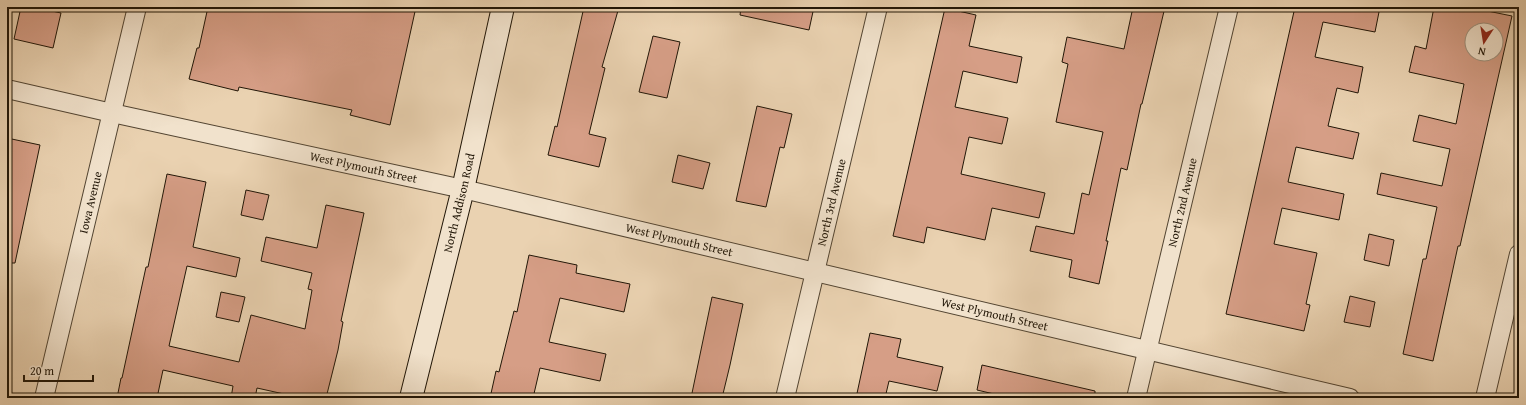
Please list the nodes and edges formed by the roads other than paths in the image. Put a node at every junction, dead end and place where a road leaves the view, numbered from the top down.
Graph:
1 (137, 7) edge
2 (503, 7) edge
3 (878, 7) edge
4 (1229, 7) edge
5 (7, 89) edge
6 (112, 113) junction
7 (463, 189) junction
8 (1519, 254) edge
9 (815, 272) junction
10 (1147, 350) junction
11 (44, 398) edge
12 (411, 398) edge
13 (785, 398) edge
14 (1136, 398) edge
15 (1350, 398) edge
16 (1485, 398) edge

1 - 6 street, Iowa Avenue
2 - 7 street, North Addison Road
3 - 9 street, North 3rd Avenue
4 - 10 street, North 2nd Avenue
5 - 6 street, West Plymouth Street
6 - 7 street, West Plymouth Street
6 - 11 street, Iowa Avenue
7 - 9 street, West Plymouth Street
7 - 12 street, North Addison Road
8 - 16 street
9 - 10 street, West Plymouth Street
9 - 13 street, North 3rd Avenue
10 - 14 street, North 2nd Avenue
10 - 15 street, West Plymouth Street

